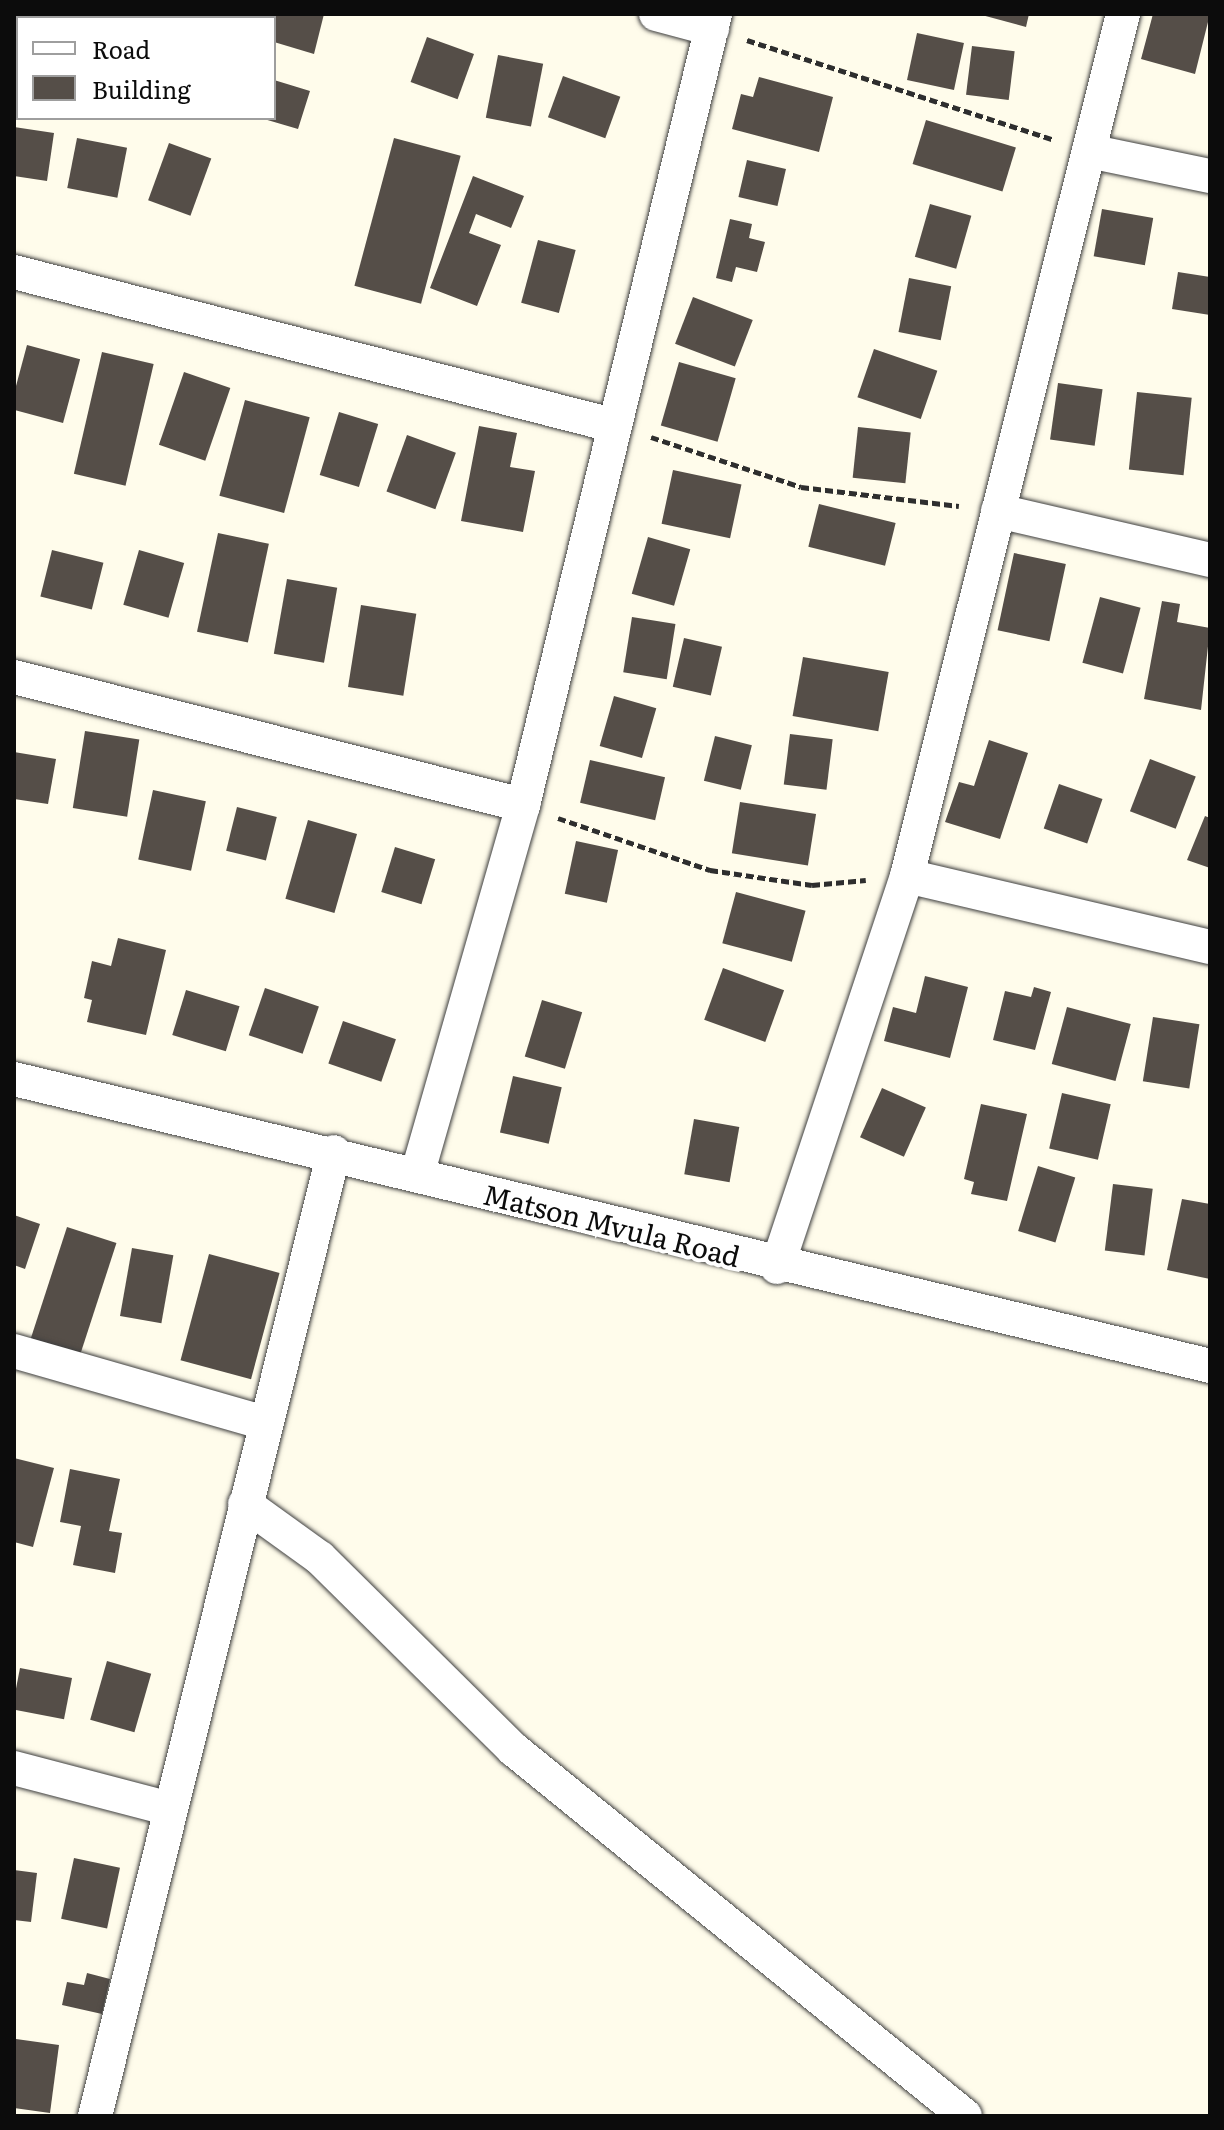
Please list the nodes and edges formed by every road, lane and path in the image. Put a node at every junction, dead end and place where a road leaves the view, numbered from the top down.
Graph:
1 (656, 14) edge
2 (1123, 14) edge
3 (714, 21) edge
4 (1089, 151) junction
5 (1210, 176) edge
6 (14, 272) edge
7 (612, 425) junction
8 (998, 511) junction
9 (1210, 560) edge
10 (14, 677) edge
11 (523, 805) junction
12 (907, 876) junction
13 (1210, 947) edge
14 (14, 1079) edge
15 (334, 1152) junction
16 (417, 1175) junction
17 (777, 1267) junction
18 (14, 1351) edge
19 (1210, 1366) edge
20 (265, 1423) junction
21 (245, 1504) junction
22 (14, 1768) edge
23 (167, 1808) junction
24 (95, 2116) edge
25 (965, 2116) edge

1 - 3 street
2 - 4 street
3 - 4 path
3 - 7 street
4 - 5 street
4 - 8 street
6 - 7 street
7 - 8 path
7 - 11 street
8 - 9 street
8 - 12 street
10 - 11 street
11 - 12 path
11 - 16 street
12 - 13 street
12 - 17 street
14 - 15 street, Matson Mvula Road
15 - 16 street, Matson Mvula Road
15 - 20 street
16 - 17 street, Matson Mvula Road
17 - 19 street, Matson Mvula Road
18 - 20 street
20 - 21 street
21 - 23 street
21 - 25 street
22 - 23 street
23 - 24 street

